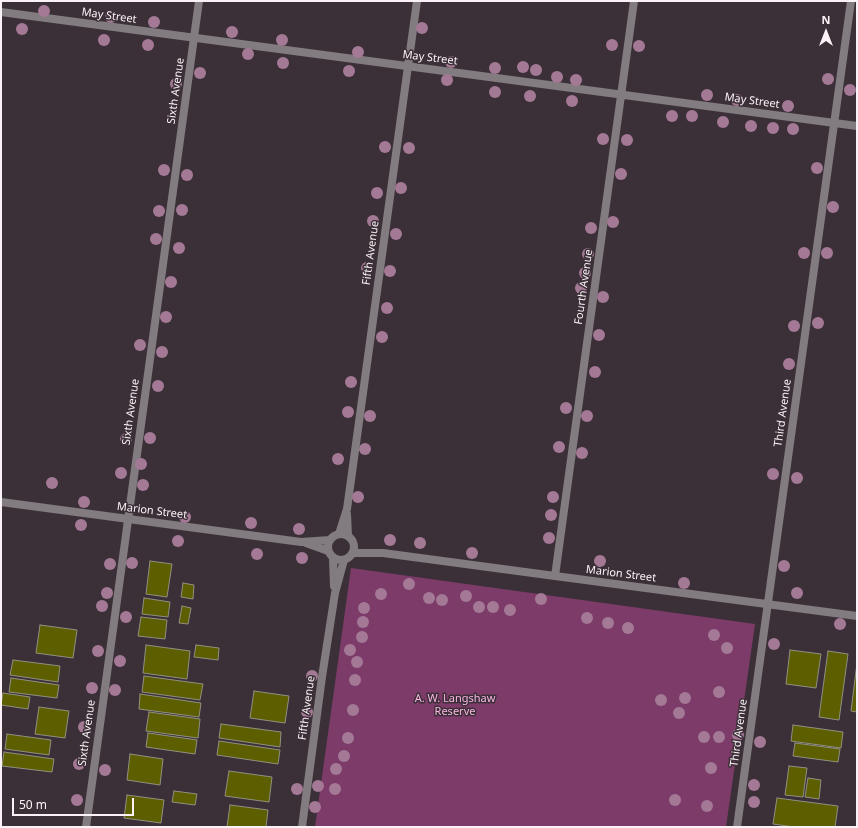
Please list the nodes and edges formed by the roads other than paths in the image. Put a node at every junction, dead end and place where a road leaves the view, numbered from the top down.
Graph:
1 (199, 1) edge
2 (417, 1) edge
3 (634, 1) edge
4 (851, 1) edge
5 (1, 12) edge
6 (194, 38) junction
7 (408, 66) junction
8 (622, 94) junction
9 (834, 123) junction
10 (857, 126) edge
11 (1, 502) edge
12 (347, 509) junction
13 (128, 519) junction
14 (339, 534) junction
15 (348, 536) junction
16 (330, 540) junction
17 (301, 542) junction
18 (354, 543) junction
19 (354, 553) junction
20 (383, 553) junction
21 (330, 554) junction
22 (344, 560) junction
23 (555, 576) junction
24 (335, 593) junction
25 (768, 603) junction
26 (857, 616) edge
27 (86, 827) edge
28 (302, 827) edge
29 (737, 827) edge

1 - 6 street, Sixth Avenue
2 - 7 street, Fifth Avenue
3 - 8 street, Fourth Avenue
4 - 9 street, Third Avenue
5 - 6 street, May Street
6 - 7 street, May Street
6 - 13 street, Sixth Avenue
7 - 8 street, May Street
7 - 12 street, Fifth Avenue
8 - 9 street, May Street
8 - 23 street, Fourth Avenue
9 - 10 street, May Street
9 - 25 street, Third Avenue
11 - 13 street, Marion Street
12 - 14 street, Fifth Avenue
12 - 15 street, Fifth Avenue
13 - 17 street, Marion Street
13 - 27 street, Sixth Avenue
14 - 15 street
14 - 16 street
15 - 18 street
16 - 17 street, Marion Street
16 - 21 street
17 - 21 street, Marion Street
18 - 19 street
18 - 20 street, Marion Street
19 - 20 street, Marion Street
19 - 22 street
20 - 23 street, Marion Street
21 - 22 street
21 - 24 street, Fifth Avenue
22 - 24 street, Fifth Avenue
23 - 25 street, Marion Street
24 - 28 street, Fifth Avenue
25 - 26 street, Marion Street
25 - 29 street, Third Avenue

